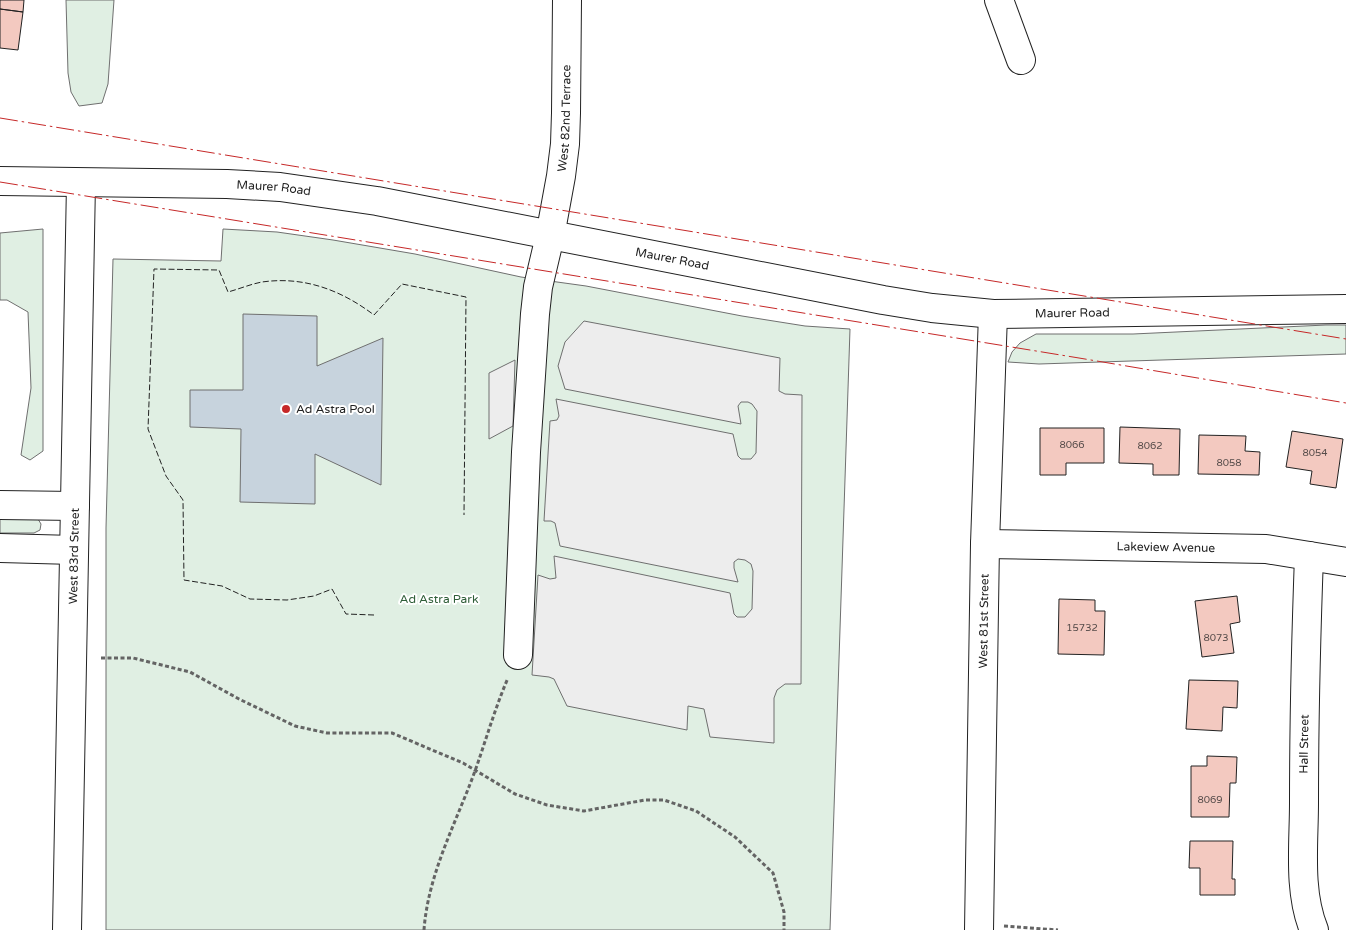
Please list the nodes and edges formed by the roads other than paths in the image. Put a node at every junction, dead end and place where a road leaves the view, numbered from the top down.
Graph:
1 (567, 0) edge
2 (999, 0) edge
3 (1021, 60) dead end
4 (0, 181) edge
5 (82, 183) junction
6 (550, 236) junction
7 (1346, 309) edge
8 (993, 314) junction
9 (0, 505) edge
10 (75, 506) junction
11 (985, 544) junction
12 (0, 548) edge
13 (74, 550) junction
14 (1308, 556) junction
15 (1346, 562) edge
16 (518, 655) road end
17 (67, 930) edge
18 (979, 930) edge
19 (1314, 930) edge

1 - 6 street, West 82nd Terrace
2 - 3 street
4 - 5 street, Maurer Road
5 - 6 street, Maurer Road
5 - 10 street, West 83rd Street
6 - 8 street, Maurer Road
6 - 16 street, West 82nd Terrace
7 - 8 street, Maurer Road
8 - 11 street, West 81st Street
9 - 10 street
10 - 13 street, West 83rd Street
11 - 14 street, Lakeview Avenue
11 - 18 street, West 81st Street
12 - 13 street
13 - 17 street, West 83rd Street
14 - 15 street, Lakeview Avenue
14 - 19 street, Hall Street

